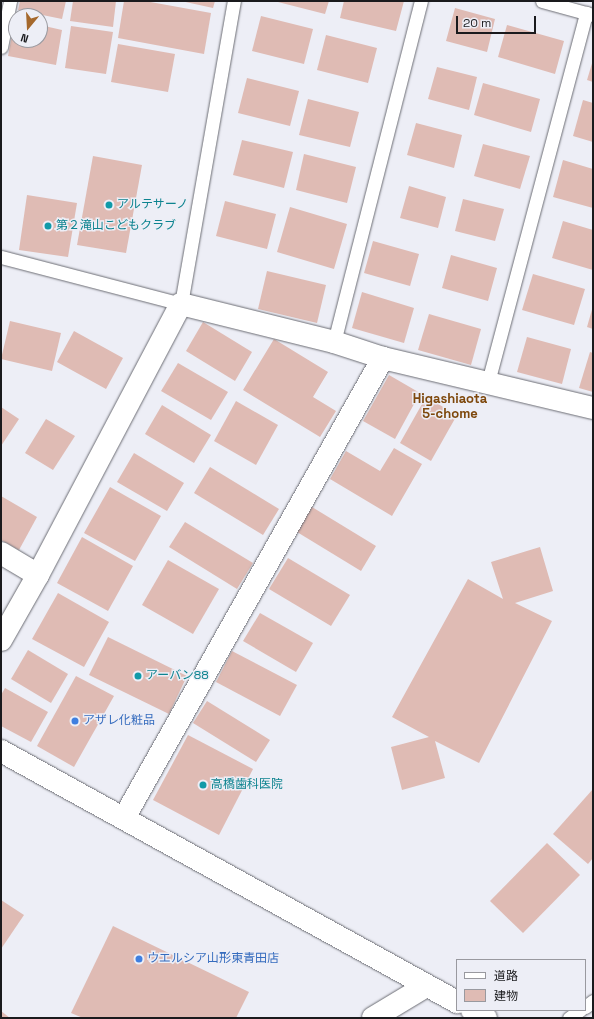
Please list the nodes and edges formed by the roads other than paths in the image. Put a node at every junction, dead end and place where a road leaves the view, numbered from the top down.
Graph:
1 (10, 1) edge
2 (234, 1) edge
3 (420, 1) edge
4 (542, 1) edge
5 (590, 14) edge
6 (1, 46) edge
7 (1, 257) edge
8 (181, 304) junction
9 (334, 342) junction
10 (383, 358) junction
11 (488, 382) junction
12 (593, 408) edge
13 (1, 553) edge
14 (38, 575) junction
15 (1, 640) edge
16 (1, 751) edge
17 (124, 818) junction
18 (426, 986) junction
19 (456, 1001) edge
20 (474, 1011) edge
21 (579, 1011) edge
22 (373, 1018) edge
23 (486, 1018) edge
24 (569, 1018) edge

1 - 6 lane
2 - 8 lane
3 - 9 lane
4 - 5 lane
5 - 11 lane
7 - 8 lane
8 - 9 street
8 - 14 street
9 - 10 street
10 - 11 street
10 - 17 street
11 - 12 street
13 - 14 street
14 - 15 street
16 - 17 street
17 - 18 street
18 - 19 street
18 - 22 street
20 - 23 street
21 - 24 lane

